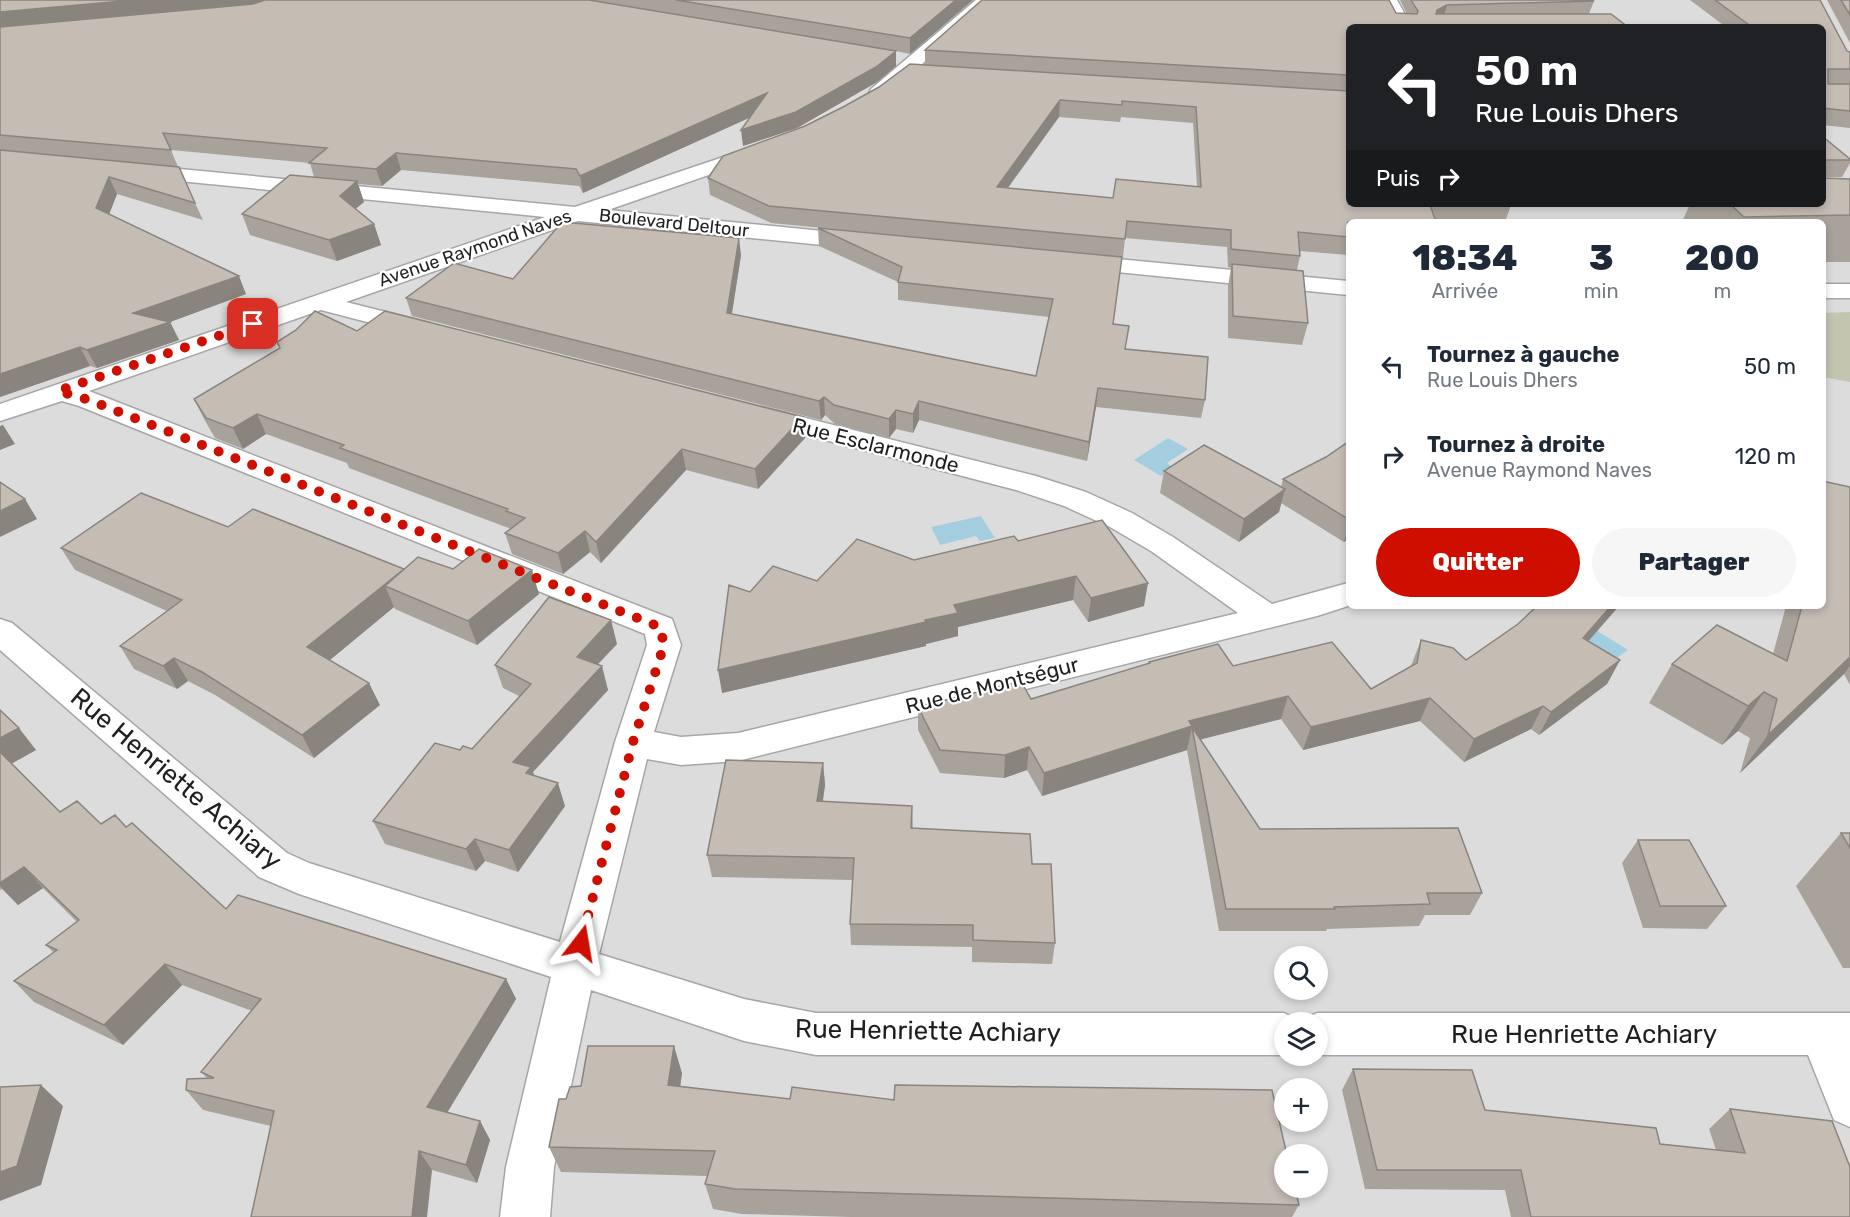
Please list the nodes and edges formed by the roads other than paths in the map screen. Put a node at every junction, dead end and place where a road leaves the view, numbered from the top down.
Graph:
1 (986, 0) edge
2 (1389, 0) edge
3 (1401, 24) edge
4 (859, 105) edge
5 (779, 143) edge
6 (112, 169) edge
7 (579, 213) junction
8 (888, 245) edge
9 (1053, 260) edge
10 (1346, 288) edge
11 (1826, 291) edge
12 (1850, 291) edge
13 (318, 302) junction
14 (449, 335) edge
15 (58, 391) junction
16 (737, 409) edge
17 (0, 413) edge
18 (1346, 595) edge
19 (1267, 617) junction
20 (0, 631) edge
21 (633, 742) junction
22 (575, 966) junction
23 (1274, 1034) edge
24 (1328, 1034) edge
25 (1836, 1034) edge
26 (1850, 1104) edge
27 (525, 1217) edge

1 - 4 street
2 - 3 street
5 - 7 street, Avenue Raymond Naves
6 - 7 street, Boulevard Deltour
7 - 8 street, Boulevard Deltour
7 - 13 street, Avenue Raymond Naves
9 - 10 street
11 - 12 street
13 - 14 street
13 - 15 street, Avenue Raymond Naves
15 - 17 street, Avenue Raymond Naves
15 - 21 street
16 - 19 street, Rue Esclarmonde
18 - 19 street, Rue de Montségur
19 - 21 street, Rue de Montségur
20 - 22 street, Rue Henriette Achiary
21 - 22 street
22 - 23 street, Rue Henriette Achiary
22 - 27 street
24 - 25 street, Rue Henriette Achiary
25 - 26 street

